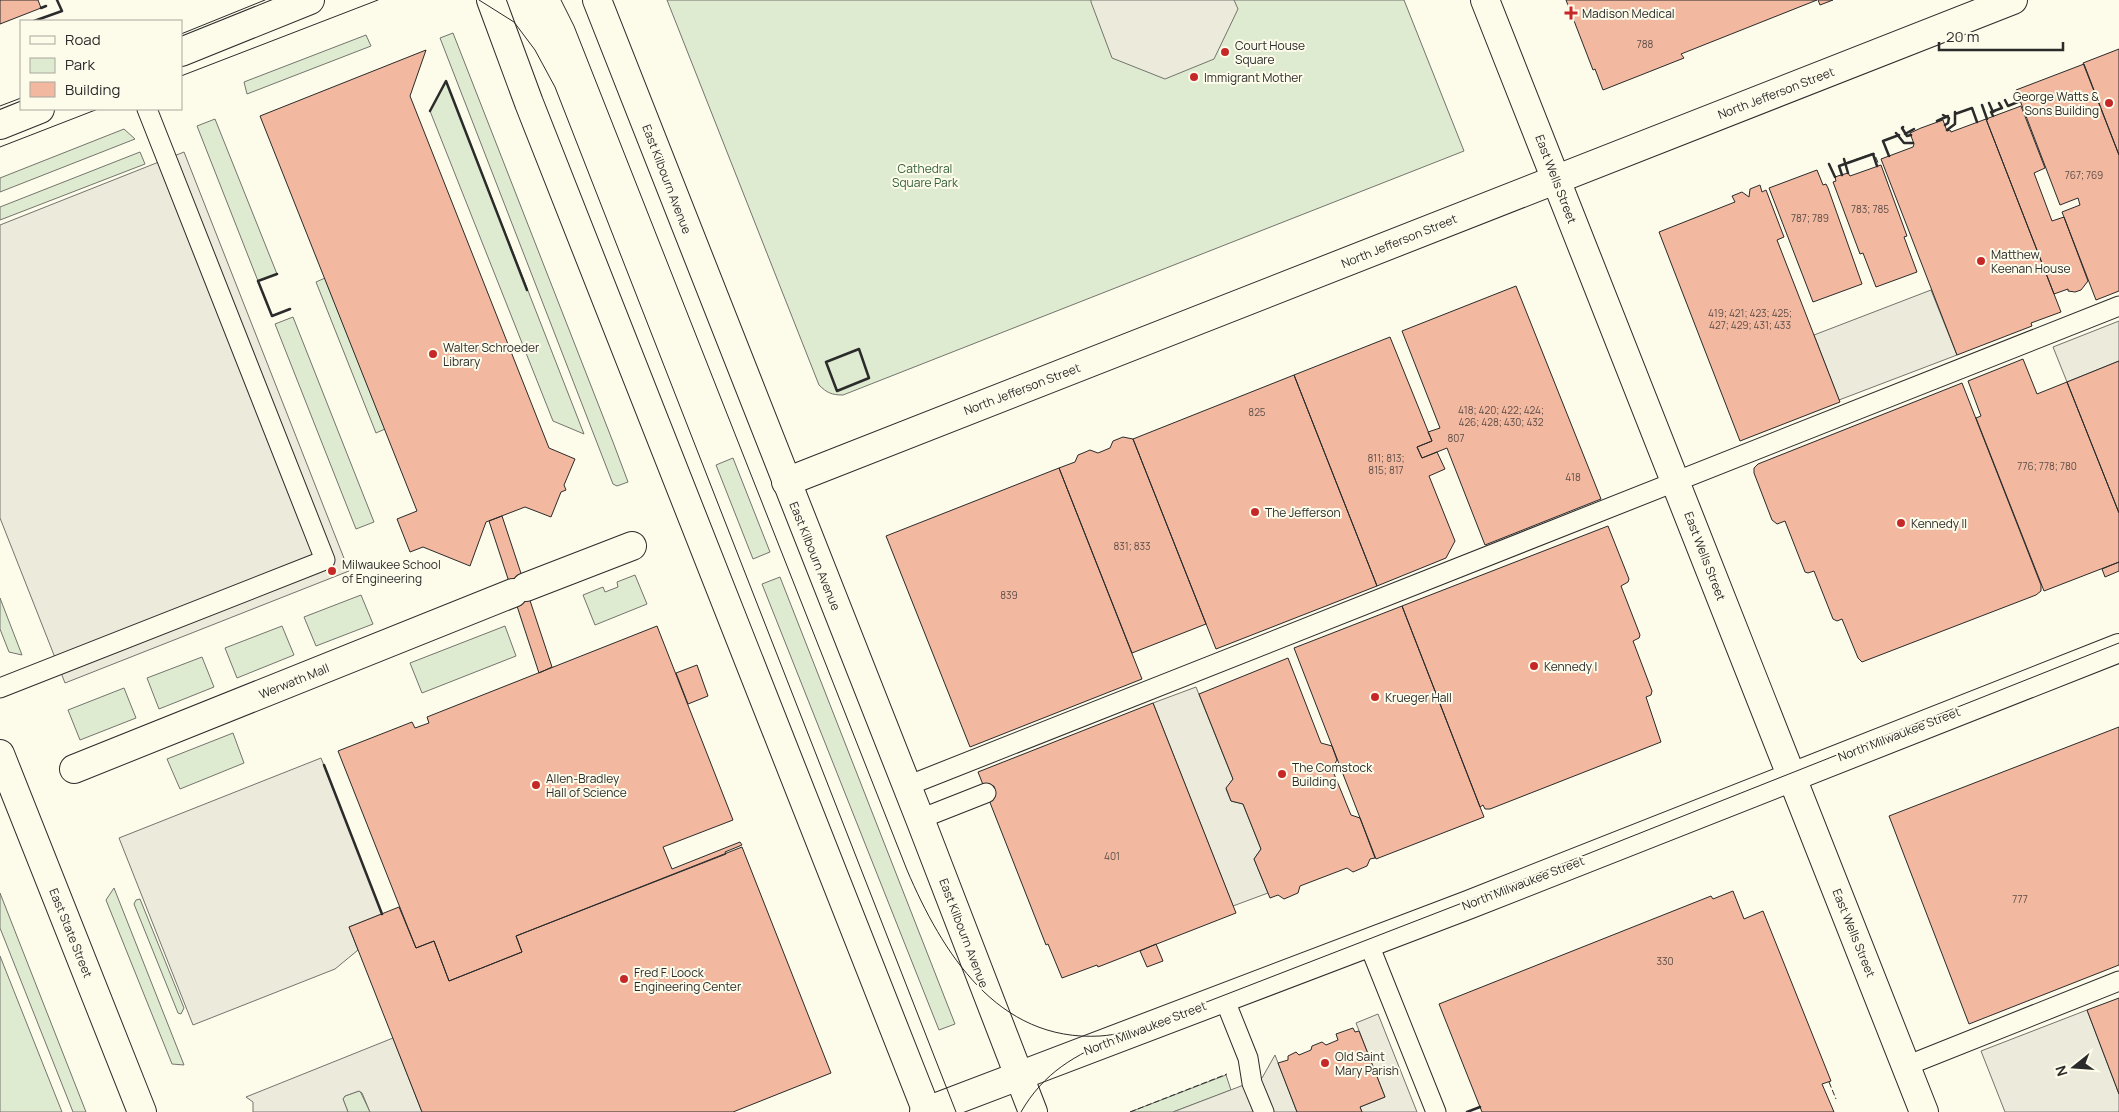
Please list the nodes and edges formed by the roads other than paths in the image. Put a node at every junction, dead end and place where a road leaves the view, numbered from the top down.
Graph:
1 (310, 0) edge
2 (492, 0) edge
3 (597, 0) edge
4 (1485, 0) edge
5 (2013, 0) edge
6 (182, 52) edge
7 (38, 110) edge
8 (147, 110) edge
9 (0, 125) edge
10 (1556, 179) junction
11 (2119, 306) edge
12 (786, 482) junction
13 (1676, 482) junction
14 (632, 546) dead end
15 (2119, 648) edge
16 (0, 688) edge
17 (0, 754) edge
18 (74, 769) dead end
19 (1792, 776) junction
20 (907, 786) junction
21 (986, 793) dead end
22 (920, 819) junction
23 (1368, 942) junction
24 (2119, 981) edge
25 (1224, 998) junction
26 (1906, 1066) junction
27 (1018, 1077) junction
28 (142, 1112) edge
29 (926, 1112) edge
30 (1033, 1112) edge
31 (1264, 1112) edge
32 (1436, 1112) edge
33 (1924, 1112) edge

1 - 6 street
2 - 29 street
3 - 12 street, East Kilbourn Avenue
4 - 10 street, East Wells Street
5 - 10 street, North Jefferson Street
7 - 9 street
8 - 16 lane
10 - 12 street, North Jefferson Street
10 - 13 street, East Wells Street
11 - 13 lane
12 - 20 street, East Kilbourn Avenue
13 - 19 street, East Wells Street
13 - 20 lane
14 - 18 street, Werwath Mall
15 - 19 street, North Milwaukee Street
17 - 28 street, East State Street
19 - 23 street, North Milwaukee Street
19 - 26 street, East Wells Street
20 - 22 street, East Kilbourn Avenue
21 - 22 lane
22 - 27 street, East Kilbourn Avenue
23 - 25 street, North Milwaukee Street
23 - 32 lane
24 - 26 lane
25 - 27 street, North Milwaukee Street
25 - 31 lane
26 - 33 street, East Wells Street
27 - 29 street, North Milwaukee Street
27 - 30 street, East Kilbourn Avenue

